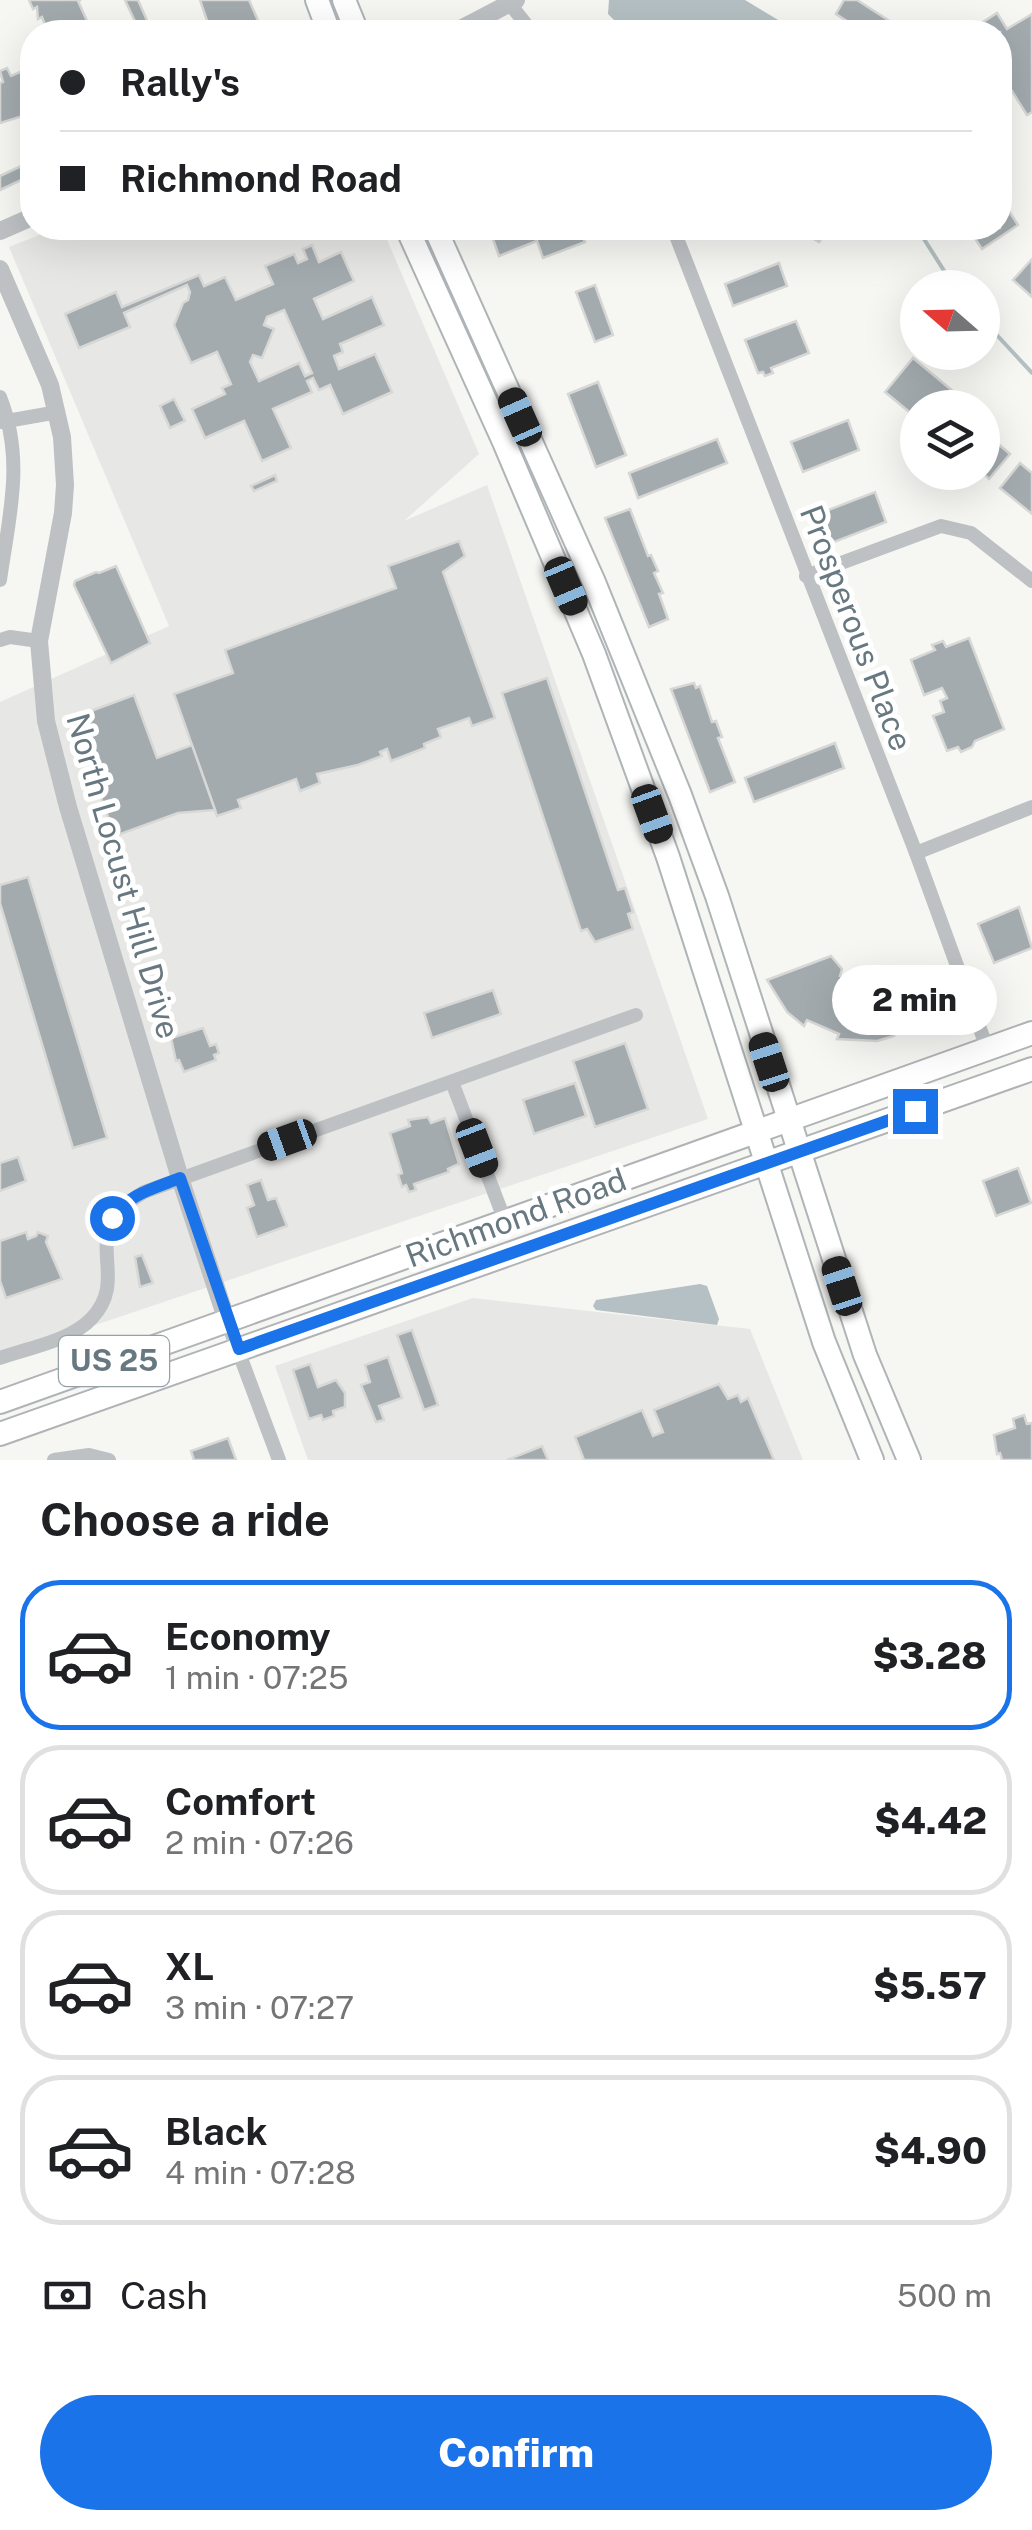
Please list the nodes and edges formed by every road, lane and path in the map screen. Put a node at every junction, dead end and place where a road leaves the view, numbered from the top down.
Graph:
1 (513, 2) edge
2 (478, 20) edge
3 (412, 240) edge
4 (441, 240) edge
5 (678, 240) edge
6 (0, 269) edge
7 (0, 397) edge
8 (58, 412) junction
9 (5, 421) edge
10 (806, 576) junction
11 (0, 580) edge
12 (1032, 581) edge
13 (0, 640) edge
14 (38, 641) junction
15 (1032, 807) edge
16 (916, 853) junction
17 (636, 1014) dead end
18 (1032, 1033) edge
19 (987, 1048) junction
20 (1032, 1069) edge
21 (452, 1082) junction
22 (788, 1120) junction
23 (756, 1132) junction
24 (799, 1153) junction
25 (766, 1165) junction
26 (180, 1178) junction
27 (505, 1221) junction
28 (228, 1320) junction
29 (239, 1349) junction
30 (0, 1358) edge
31 (0, 1402) edge
32 (0, 1434) edge
33 (54, 1460) edge
34 (109, 1460) edge
35 (279, 1460) edge
36 (872, 1460) edge
37 (909, 1460) edge

1 - 2 street
3 - 23 main road
4 - 22 main road
5 - 10 street, Prosperous Place
6 - 8 street, North Locust Hill Drive
7 - 9 street
8 - 9 street
8 - 14 street, North Locust Hill Drive
9 - 11 street
10 - 12 street
10 - 16 street, Prosperous Place
13 - 14 street
14 - 26 street, North Locust Hill Drive
15 - 16 street
16 - 19 street, Prosperous Place
17 - 21 street
18 - 19 main road, Richmond Road / US 25
19 - 22 main road, Richmond Road / US 25
20 - 24 main road, Richmond Road / US 25
21 - 26 street
21 - 27 street
22 - 23 main road, Richmond Road / US 25
22 - 24 main road
23 - 25 main road
23 - 27 main road, Richmond Road / US 25
24 - 25 main road, Richmond Road / US 25
24 - 37 main road
25 - 29 main road, Richmond Road / US 25
25 - 36 main road
26 - 28 street, North Locust Hill Drive
26 - 30 street
27 - 28 main road, Richmond Road / US 25
28 - 29 street
28 - 31 main road, Richmond Road / US 25
29 - 32 main road, Richmond Road / US 25
29 - 35 street
33 - 34 street

